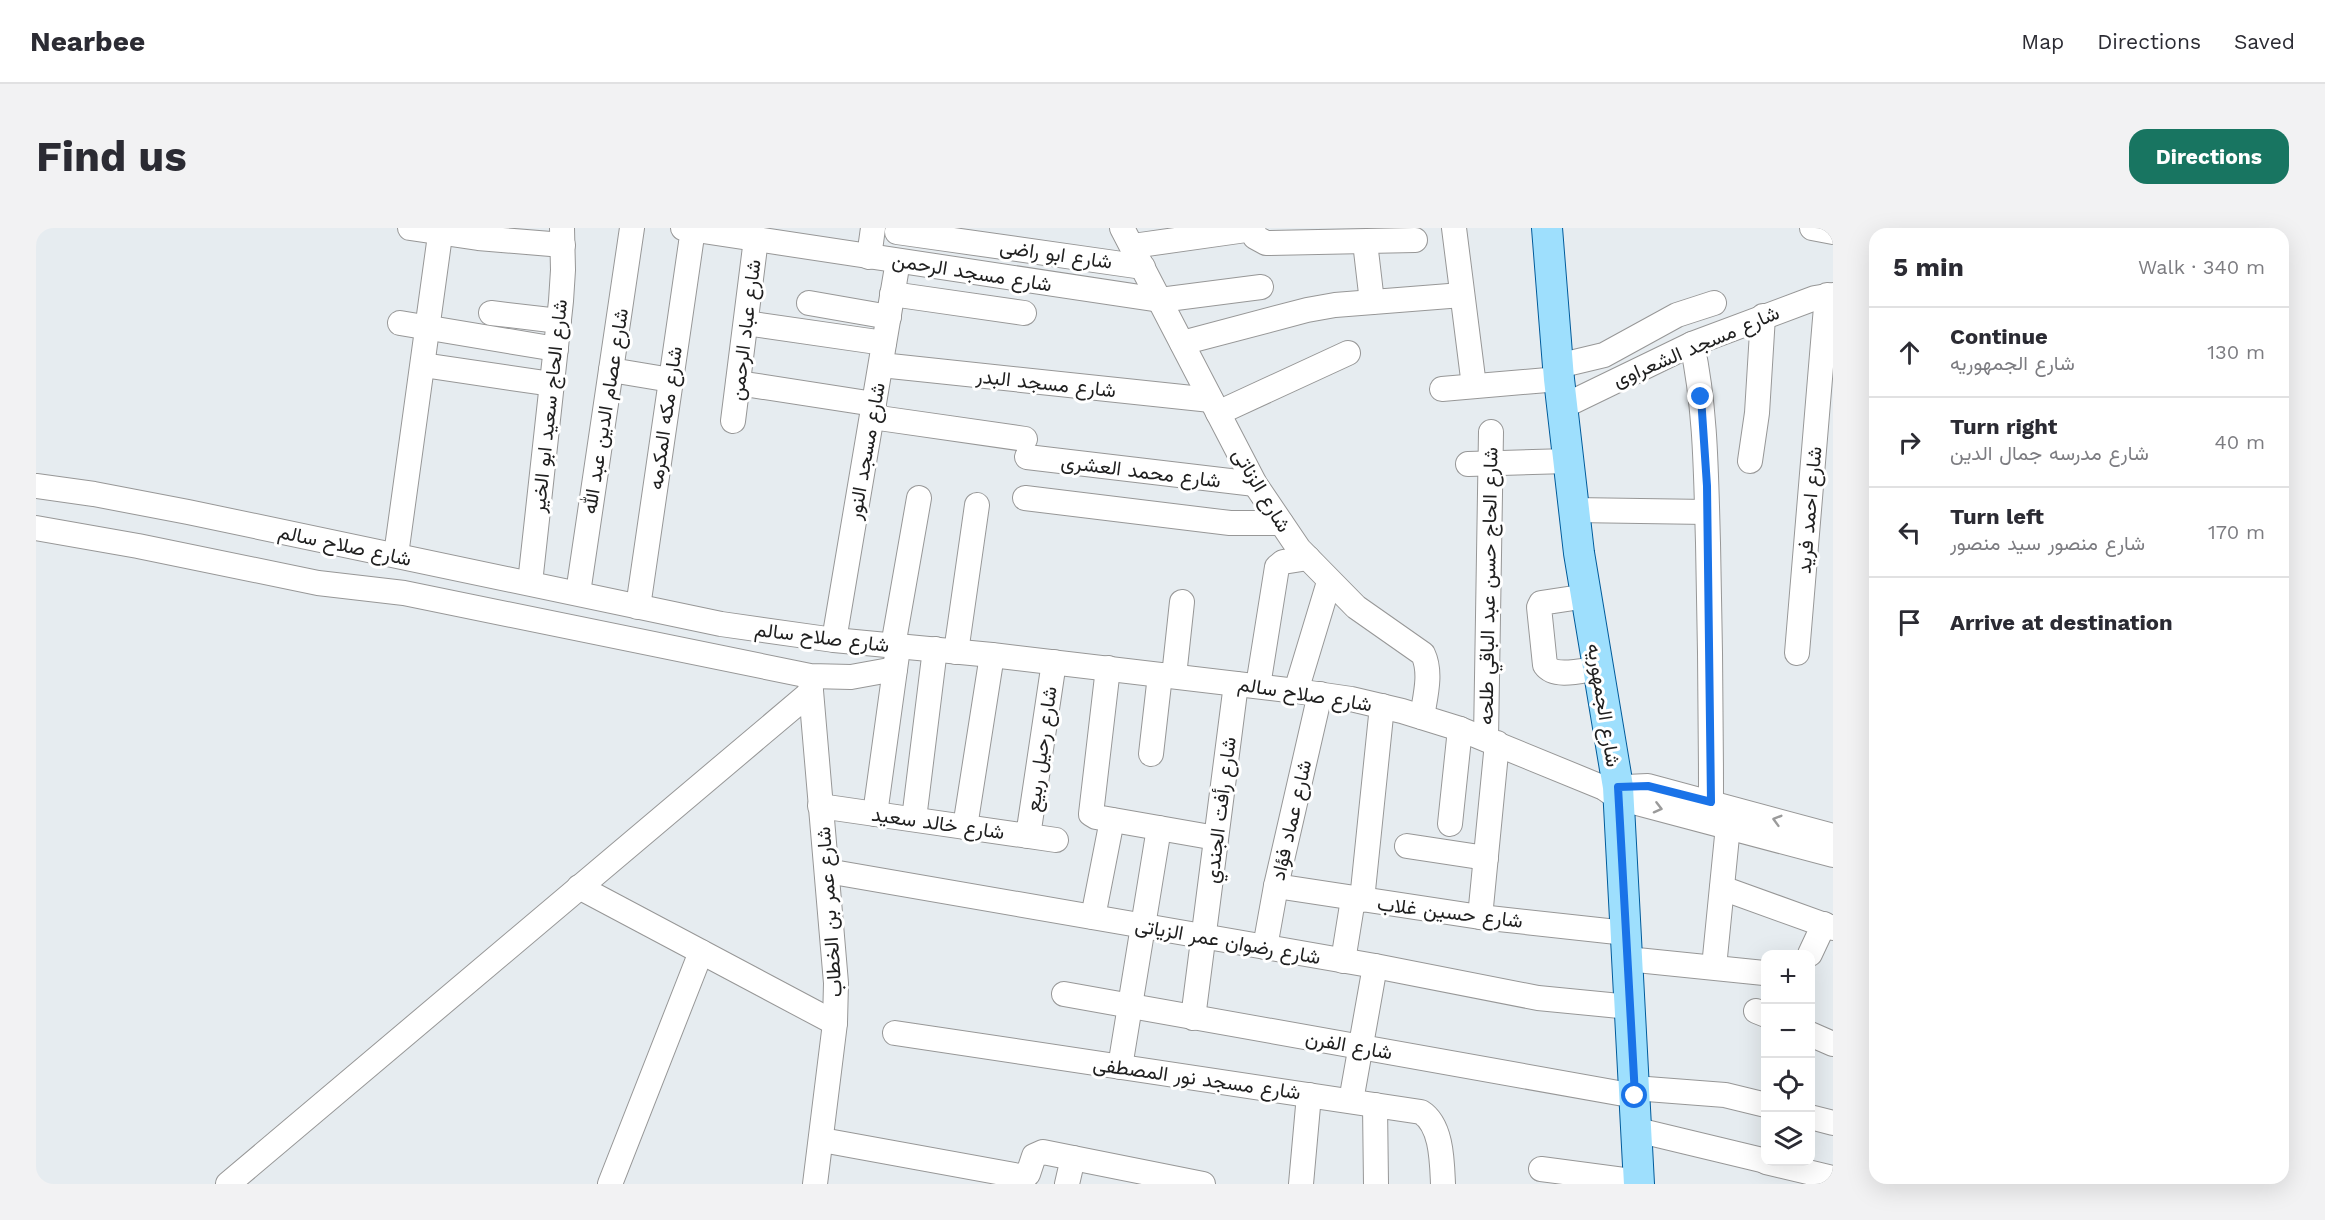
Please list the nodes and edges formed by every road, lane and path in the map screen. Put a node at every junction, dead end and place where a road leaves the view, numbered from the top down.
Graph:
1 (410, 228) edge
2 (632, 228) edge
3 (873, 228) edge
4 (1454, 228) edge
5 (1547, 228) edge
6 (1812, 228) edge
7 (688, 229) edge
8 (1253, 229) edge
9 (441, 230) edge
10 (718, 231) edge
11 (897, 232) dead end
12 (1833, 232) edge
13 (512, 235) edge
14 (562, 237) edge
15 (756, 239) junction
16 (1415, 240) dead end
17 (1365, 242) junction
18 (1133, 247) edge
19 (869, 257) junction
20 (898, 261) junction
21 (1261, 287) dead end
22 (1462, 295) junction
23 (1830, 295) edge
24 (1160, 300) junction
25 (1372, 302) junction
26 (809, 303) dead end
27 (1714, 303) dead end
28 (891, 305) junction
29 (491, 313) dead end
30 (1024, 313) dead end
31 (1763, 316) junction
32 (559, 321) junction
33 (400, 323) dead end
34 (746, 323) junction
35 (428, 327) junction
36 (1182, 343) junction
37 (1692, 344) junction
38 (556, 350) junction
39 (1348, 353) dead end
40 (882, 354) junction
41 (423, 365) junction
42 (1827, 365) edge
43 (611, 370) junction
44 (671, 380) junction
45 (738, 383) junction
46 (552, 384) junction
47 (1560, 384) junction
48 (1474, 386) junction
49 (1442, 389) dead end
50 (1214, 407) junction
51 (873, 410) junction
52 (733, 421) dead end
53 (1491, 432) dead end
54 (1824, 444) edge
55 (1568, 461) junction
56 (1750, 461) dead end
57 (1479, 464) junction
58 (1255, 484) junction
59 (36, 486) edge
60 (919, 498) dead end
61 (1025, 498) dead end
62 (977, 505) dead end
63 (1574, 510) junction
64 (1707, 512) junction
65 (1281, 523) junction
66 (36, 528) edge
67 (396, 555) junction
68 (1308, 558) junction
69 (1329, 582) junction
70 (530, 583) junction
71 (578, 593) junction
72 (1587, 596) junction
73 (1182, 602) dead end
74 (638, 607) junction
75 (834, 640) junction
76 (946, 651) junction
77 (1797, 653) dead end
78 (895, 654) junction
79 (992, 655) junction
80 (1054, 662) junction
81 (1108, 668) junction
82 (1598, 668) junction
83 (1167, 675) junction
84 (811, 684) junction
85 (1247, 685) junction
86 (1308, 692) junction
87 (1382, 706) junction
88 (1422, 717) junction
89 (1460, 729) junction
90 (1491, 741) junction
91 (1151, 754) dead end
92 (1613, 791) junction
93 (1711, 802) junction
94 (820, 806) junction
95 (875, 814) junction
96 (1102, 818) junction
97 (914, 819) junction
98 (1450, 824) dead end
99 (1728, 826) junction
100 (965, 827) junction
101 (1159, 828) junction
102 (1028, 836) junction
103 (1833, 836) edge
104 (1216, 837) junction
105 (1056, 840) dead end
106 (1407, 846) dead end
107 (1833, 855) edge
108 (1486, 858) junction
109 (827, 871) junction
110 (1276, 886) junction
111 (579, 887) junction
112 (1722, 888) junction
113 (1358, 899) junction
114 (1093, 917) junction
115 (1480, 917) junction
116 (1143, 926) junction
117 (1829, 926) edge
118 (1203, 936) junction
119 (1626, 946) junction
120 (1264, 947) junction
121 (1813, 950) edge
122 (701, 952) junction
123 (1343, 961) junction
124 (1375, 966) junction
125 (1714, 967) junction
126 (1761, 973) edge
127 (1064, 994) dead end
128 (1130, 1006) junction
129 (1630, 1007) junction
130 (1193, 1018) junction
131 (835, 1023) junction
132 (895, 1034) dead end
133 (1815, 1036) edge
134 (1833, 1044) edge
135 (1360, 1047) junction
136 (1120, 1067) junction
137 (1634, 1092) junction
138 (1309, 1095) junction
139 (1351, 1101) junction
140 (1761, 1104) edge
141 (1375, 1105) junction
142 (1815, 1118) edge
143 (1833, 1123) edge
144 (1637, 1130) junction
145 (822, 1140) junction
146 (1761, 1155) edge
147 (1073, 1158) junction
148 (1795, 1166) edge
149 (1541, 1169) dead end
150 (1108, 1175) edge
151 (1833, 1178) edge
152 (1639, 1183) edge
153 (228, 1184) edge
154 (610, 1184) edge
155 (815, 1184) edge
156 (1067, 1184) edge
157 (1203, 1184) edge
158 (1301, 1184) edge
159 (1376, 1184) edge
160 (1443, 1184) edge

1 - 9 street
2 - 43 street, شارع عصام الدين عبد الله
3 - 19 street
4 - 22 street
5 - 47 main road, شارع الجمهوريه
6 - 12 street
7 - 10 street, شارع مسجد الرحمن
7 - 44 street, شارع مكه المكرمه
8 - 17 street
8 - 18 street, شارع ابو راضى
9 - 13 street
9 - 35 street
10 - 15 street, شارع مسجد الرحمن
11 - 18 street, شارع ابو راضى
13 - 14 street
14 - 32 street, شارع الحاج سعيد ابو الخير
15 - 19 street, شارع مسجد الرحمن
15 - 34 street, شارع عباد الرحمن
16 - 17 street
17 - 25 street
18 - 24 street, شارع الزناتى
19 - 20 street, شارع مسجد الرحمن
20 - 24 street, شارع مسجد الرحمن
20 - 28 street, شارع مسجد النور
21 - 24 street, شارع مسجد الرحمن
22 - 25 street
22 - 48 street
23 - 31 street, شارع مسجد الشعراوى
23 - 42 street, شارع احمد فريد
24 - 36 street, شارع الزناتى
25 - 36 street
26 - 28 street
27 - 47 street
28 - 30 street
28 - 40 street, شارع مسجد النور
29 - 32 street
31 - 37 street, شارع مسجد الشعراوى
31 - 56 street
32 - 38 street, شارع الحاج سعيد ابو الخير
33 - 35 street
34 - 40 street, شارع مسجد البدر
34 - 45 street, شارع عباد الرحمن
35 - 38 street
35 - 41 street
36 - 50 street, شارع الزناتى
37 - 47 street, شارع مسجد الشعراوى
37 - 64 street
38 - 46 street, شارع الحاج سعيد ابو الخير
39 - 50 street
40 - 50 street, شارع مسجد البدر
40 - 51 street, شارع مسجد النور
41 - 46 street
41 - 67 street
42 - 54 street, شارع احمد فريد
43 - 44 street
43 - 71 street, شارع عصام الدين عبد الله
44 - 74 street, شارع مكه المكرمه
45 - 51 street, شارع محمد العشرى
45 - 52 street, شارع عباد الرحمن
46 - 70 street, شارع الحاج سعيد ابو الخير
47 - 48 street
47 - 55 main road, شارع الجمهوريه
48 - 49 street
50 - 58 street, شارع الزناتى
51 - 58 street, شارع محمد العشرى
51 - 75 street, شارع مسجد النور
53 - 57 street, شارع الحاج حسن عبد الباقي طلحه
54 - 77 street, شارع احمد فريد
55 - 57 street
55 - 63 main road, شارع الجمهوريه
57 - 90 street, شارع الحاج حسن عبد الباقي طلحه
58 - 65 street, شارع الزناتى
59 - 67 street, شارع صلاح سالم
60 - 78 street
61 - 65 street
62 - 76 street
63 - 64 street
63 - 72 main road, شارع الجمهوريه
64 - 93 street
65 - 68 street, شارع الزناتى
66 - 84 street
67 - 70 street, شارع صلاح سالم
68 - 69 street, شارع الزناتى
68 - 85 street, شارع رأفت الجندي
69 - 86 street, شارع عماد فؤاد
69 - 88 street, شارع الزناتى
70 - 71 street, شارع صلاح سالم
71 - 74 street, شارع صلاح سالم
72 - 82 main road, شارع الجمهوريه
72 - 82 street
73 - 83 street
74 - 75 street, شارع صلاح سالم
75 - 78 street, شارع صلاح سالم
76 - 78 street, شارع صلاح سالم
76 - 79 street, شارع صلاح سالم
76 - 97 street
78 - 84 street
78 - 95 street
79 - 80 street, شارع صلاح سالم
79 - 100 street
80 - 81 street, شارع صلاح سالم
80 - 102 street, شارع رحيل ربيع
81 - 83 street, شارع صلاح سالم
81 - 96 street
82 - 92 main road, شارع الجمهوريه
83 - 85 street, شارع صلاح سالم
83 - 91 street
84 - 94 street, شارع عمر بن الخطاب
84 - 111 street
85 - 86 street, شارع صلاح سالم
85 - 104 street, شارع رأفت الجندي
86 - 87 street, شارع صلاح سالم
86 - 110 street, شارع عماد فؤاد
87 - 88 street, شارع صلاح سالم
87 - 113 street
88 - 89 street, شارع صلاح سالم
89 - 90 street, شارع صلاح سالم
89 - 98 street
90 - 92 street, شارع صلاح سالم
90 - 108 street, شارع الحاج حسن عبد الباقي طلحه
92 - 93 street
92 -> 99 street, شارع صلاح سالم
92 - 119 main road, شارع الجمهوريه
103 -> 93 street
94 - 95 street, شارع خالد سعيد
94 - 109 street, شارع عمر بن الخطاب
95 - 97 street, شارع خالد سعيد
96 - 101 street
96 - 114 street
97 - 100 street, شارع خالد سعيد
99 - 107 street, شارع صلاح سالم
99 - 112 street
100 - 102 street, شارع خالد سعيد
101 - 104 street
101 - 116 street
102 - 105 street, شارع خالد سعيد
104 - 118 street, شارع رأفت الجندي
106 - 108 street
108 - 115 street, شارع الحاج حسن عبد الباقي طلحه
109 - 114 street, شارع رضوان عمر الزياتى
109 - 131 street, شارع عمر بن الخطاب
110 - 113 street, شارع حسين غلاب
110 - 120 street, شارع عماد فؤاد
111 - 122 street
111 - 153 street
112 - 117 street
112 - 125 street
113 - 115 street, شارع حسين غلاب
113 - 123 street
114 - 116 street, شارع رضوان عمر الزياتى
115 - 119 street, شارع حسين غلاب
116 - 118 street, شارع رضوان عمر الزياتى
116 - 128 street
117 - 121 street
118 - 120 street, شارع رضوان عمر الزياتى
118 - 130 street, شارع رأفت الجندي
119 - 125 street, شارع حسين غلاب
119 - 129 main road, شارع الجمهوريه
120 - 123 street, شارع رضوان عمر الزياتى
122 - 131 street
122 - 154 street
123 - 124 street, شارع رضوان عمر الزياتى
124 - 129 street, شارع رضوان عمر الزياتى
124 - 135 street
125 - 126 street, شارع حسين غلاب
127 - 128 street, شارع الفرن
128 - 130 street, شارع الفرن
128 - 136 street
129 - 137 main road, شارع الجمهوريه
130 - 135 street, شارع الفرن
131 - 145 street, شارع عمر بن الخطاب
132 - 136 street, شارع مسجد نور المصطفى
133 - 134 street
135 - 137 street, شارع الفرن
135 - 139 street
136 - 138 street, شارع مسجد نور المصطفى
137 - 140 street, شارع الفرن
137 - 144 main road, شارع الجمهوريه
138 - 139 street, شارع مسجد نور المصطفى
138 - 158 street
139 - 141 street, شارع مسجد نور المصطفى
141 - 159 street
141 - 160 street, شارع مسجد نور المصطفى
142 - 143 street
144 - 146 street
144 - 152 main road, شارع الجمهوريه
145 - 147 street
145 - 155 street, شارع عمر بن الخطاب
147 - 150 street
147 - 156 street
148 - 151 street
149 - 152 street
150 - 157 street

